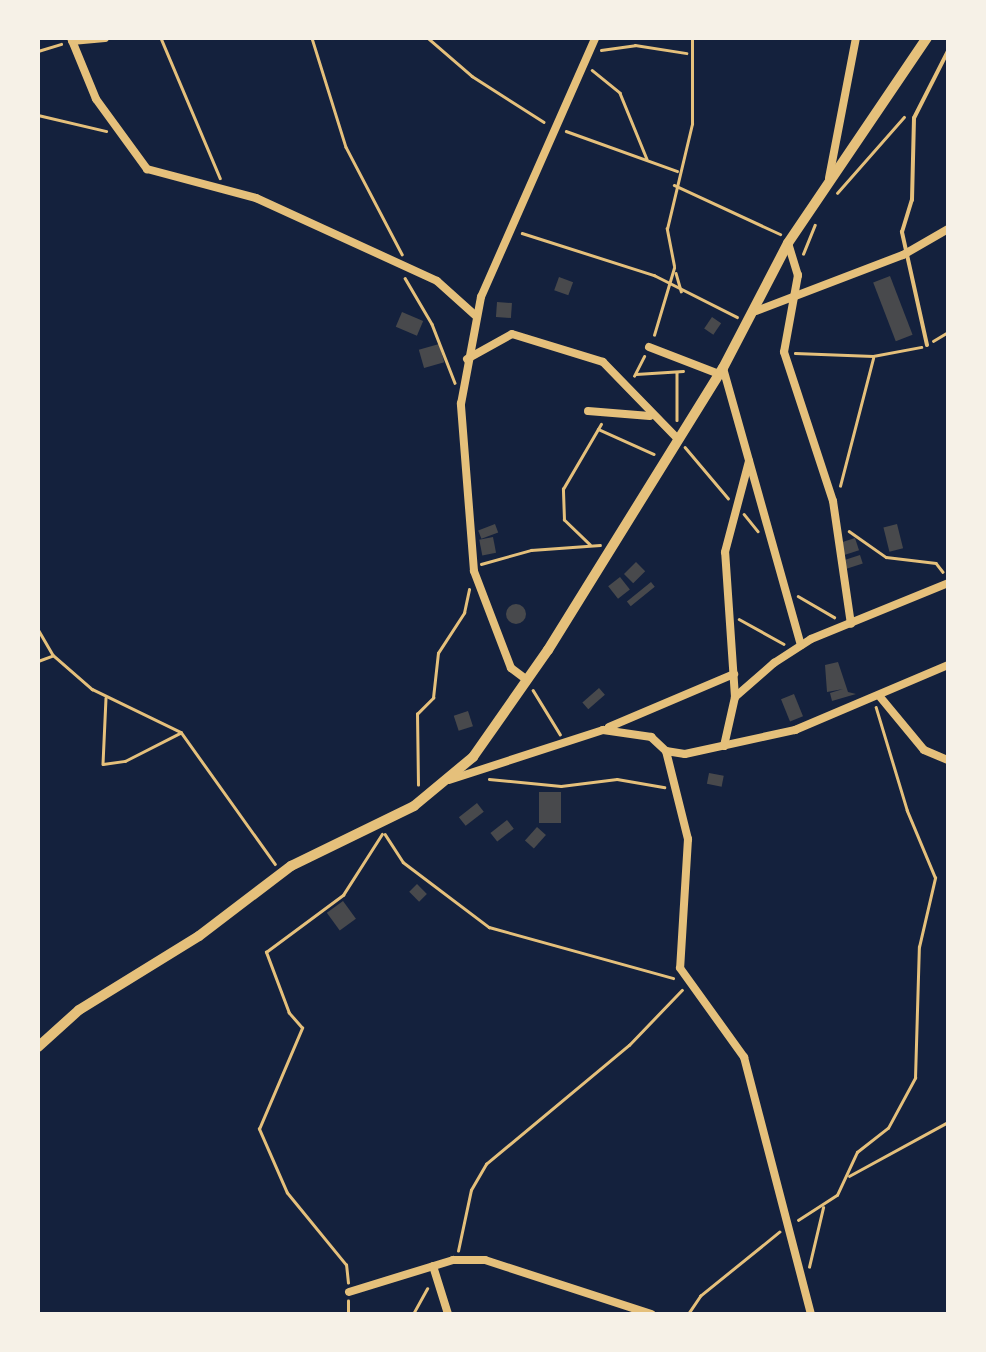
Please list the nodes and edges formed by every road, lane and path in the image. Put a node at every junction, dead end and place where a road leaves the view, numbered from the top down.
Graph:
1 (105, 38) edge
2 (161, 38) edge
3 (312, 38) edge
4 (428, 38) edge
5 (595, 38) edge
6 (692, 38) edge
7 (856, 38) edge
8 (927, 38) edge
9 (72, 39) edge
10 (38, 50) edge
11 (948, 51) edge
12 (689, 54) junction
13 (588, 56) junction
14 (920, 96) junction
15 (38, 115) edge
16 (556, 126) junction
17 (117, 132) junction
18 (647, 159) junction
19 (677, 171) junction
20 (829, 178) junction
21 (674, 185) junction
22 (226, 188) junction
23 (830, 202) dead end
24 (823, 214) dead end
25 (512, 228) junction
26 (948, 229) edge
27 (789, 242) junction
28 (903, 255) junction
29 (396, 263) junction
30 (798, 266) junction
31 (410, 268) junction
32 (681, 291) junction
33 (791, 300) junction
34 (476, 316) junction
35 (753, 317) junction
36 (948, 333) edge
37 (927, 344) junction
38 (650, 347) dead end
39 (784, 352) junction
40 (873, 356) junction
41 (467, 359) junction
42 (699, 366) junction
43 (721, 371) junction
44 (678, 372) junction
45 (635, 374) dead end
46 (461, 404) junction
47 (588, 411) dead end
48 (608, 414) junction
49 (654, 418) junction
50 (598, 428) junction
51 (680, 434) junction
52 (665, 455) junction
53 (749, 461) junction
54 (833, 501) junction
55 (734, 504) junction
56 (834, 520) junction
57 (612, 544) junction
58 (590, 545) junction
59 (771, 548) junction
60 (474, 568) junction
61 (948, 583) edge
62 (783, 589) junction
63 (729, 614) junction
64 (848, 625) junction
65 (38, 629) edge
66 (798, 648) junction
67 (54, 655) junction
68 (38, 662) edge
69 (948, 665) edge
70 (734, 674) junction
71 (527, 680) junction
72 (106, 696) junction
73 (735, 698) junction
74 (877, 699) junction
75 (602, 730) junction
76 (182, 732) junction
77 (565, 742) junction
78 (724, 746) junction
79 (666, 750) junction
80 (948, 760) edge
81 (467, 775) junction
82 (449, 780) junction
83 (681, 791) junction
84 (421, 801) junction
85 (382, 828) junction
86 (291, 866) junction
87 (685, 983) junction
88 (38, 1047) edge
89 (948, 1122) edge
90 (846, 1178) junction
91 (824, 1206) junction
92 (784, 1228) junction
93 (453, 1260) junction
94 (434, 1271) junction
95 (804, 1278) junction
96 (349, 1292) junction
97 (348, 1314) edge
98 (413, 1314) edge
99 (448, 1314) edge
100 (651, 1314) edge
101 (688, 1314) edge
102 (811, 1314) edge

1 - 9 street
2 - 22 path
3 - 31 path
4 - 16 path
5 - 13 street
6 - 12 path
7 - 20 street
8 - 20 street
9 - 10 path
9 - 17 street
11 - 14 lane
12 - 13 path
12 - 19 path
13 - 16 street
13 - 18 path
14 - 23 path
14 - 28 lane
15 - 17 path
16 - 18 path
16 - 25 street
17 - 22 street
18 - 19 path
19 - 21 path
20 - 27 street
21 - 27 path
21 - 32 path
22 - 29 street
24 - 30 path
25 - 32 path
25 - 34 street
26 - 28 street
27 - 30 street
27 - 35 street
28 - 33 street
28 - 37 lane
29 - 31 street
29 - 46 path
30 - 33 street
31 - 34 street
32 - 35 path
33 - 35 street
33 - 39 street
34 - 41 street
35 - 43 street
36 - 37 path
37 - 40 path
38 - 42 street
39 - 40 path
39 - 54 street
40 - 54 path
41 - 46 street
41 - 49 street
42 - 43 street
42 - 44 path
43 - 51 street
43 - 53 street
44 - 45 path
44 - 51 path
46 - 60 street
47 - 48 street
48 - 49 street
48 - 50 path
49 - 51 street
50 - 52 path
50 - 58 path
51 - 52 street
51 - 55 path
52 - 57 street
53 - 55 street
53 - 59 street
54 - 56 street
55 - 59 path
55 - 63 street
56 - 61 path
56 - 64 street
57 - 58 path
57 - 71 street
58 - 60 path
59 - 62 street
60 - 71 street
60 - 84 path
61 - 64 street
62 - 64 path
62 - 66 street
63 - 66 path
63 - 70 street
64 - 66 street
65 - 67 path
66 - 73 street
67 - 68 path
67 - 72 path
69 - 74 street
70 - 73 street
70 - 75 street
71 - 77 path
71 - 82 street
72 - 76 path
72 - 76 path
73 - 78 street
74 - 78 street
74 - 80 street
74 - 90 path
75 - 77 street
75 - 79 street
76 - 86 path
77 - 81 street
78 - 79 street
79 - 83 street
81 - 82 street
81 - 83 path
82 - 84 street
83 - 87 street
84 - 85 street
85 - 86 street
85 - 87 path
85 - 96 path
86 - 88 street
87 - 92 street
87 - 93 path
89 - 90 path
90 - 91 path
91 - 92 path
91 - 95 path
92 - 95 street
92 - 101 path
93 - 94 street
93 - 100 street
94 - 96 street
94 - 98 path
94 - 99 street
95 - 102 street
96 - 97 path

